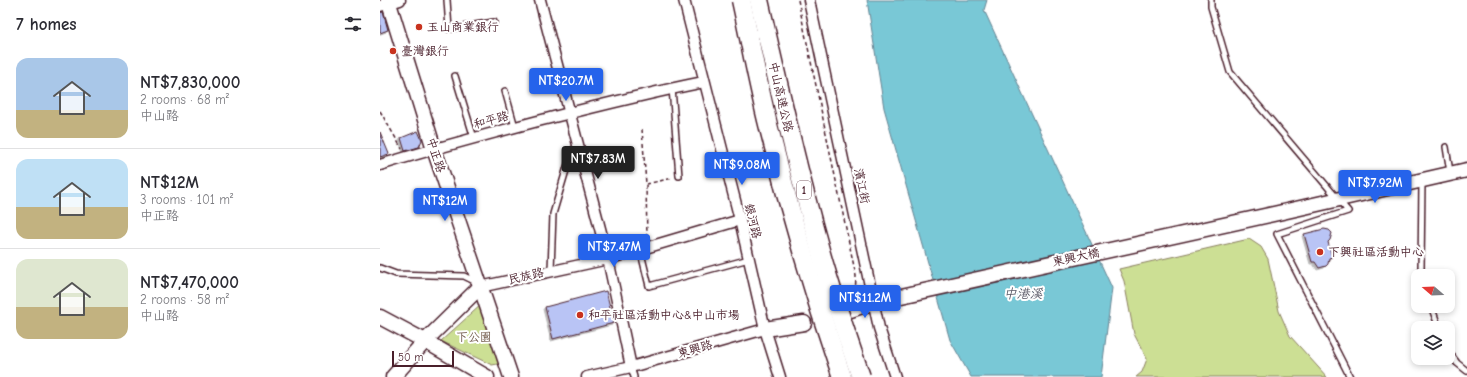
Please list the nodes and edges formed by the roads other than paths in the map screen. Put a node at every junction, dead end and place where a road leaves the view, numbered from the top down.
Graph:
1 (447, 0) edge
2 (540, 0) edge
3 (684, 0) edge
4 (740, 0) edge
5 (759, 0) edge
6 (809, 0) edge
7 (1211, 0) edge
8 (389, 2) edge
9 (494, 22) dead end
10 (455, 76) dead end
11 (704, 82) junction
12 (672, 88) junction
13 (505, 91) dead end
14 (569, 113) junction
15 (515, 127) junction
16 (474, 138) junction
17 (577, 143) junction
18 (1446, 147) dead end
19 (434, 149) junction
20 (380, 165) edge
21 (1467, 170) edge
22 (1450, 173) junction
23 (679, 176) road end
24 (1422, 180) junction
25 (1339, 199) junction
26 (740, 220) junction
27 (643, 248) junction
28 (608, 259) junction
29 (749, 259) junction
30 (380, 268) edge
31 (1421, 269) edge
32 (551, 270) junction
33 (480, 287) junction
34 (874, 302) junction
35 (853, 309) road end
36 (380, 317) edge
37 (804, 323) dead end
38 (765, 329) junction
39 (425, 341) junction
40 (1455, 360) edge
41 (631, 367) junction
42 (1467, 371) edge
43 (393, 377) edge
44 (487, 377) edge
45 (511, 377) edge
46 (587, 377) edge
47 (634, 377) edge
48 (780, 377) edge
49 (842, 377) edge
50 (861, 377) edge
51 (895, 377) edge
52 (1350, 377) edge

1 - 9 lane
2 - 14 street
3 - 11 street, 銀河路
4 - 49 highway, 中山高速公路 / 1, bridge
5 - 50 highway, 中山高速公路 / 1, bridge
6 - 34 street, 濱江街
7 - 25 lane
8 - 19 street, 中正路
10 - 16 lane
11 - 12 street, 和平路
11 - 26 street, 銀河路
12 - 14 street, 和平路
12 - 23 lane
13 - 15 lane
14 - 15 street, 和平路
14 - 17 street
15 - 16 street, 和平路
16 - 19 street, 和平路
17 - 28 street
17 - 32 lane
18 - 22 lane
19 - 20 street, 和平路
19 - 33 street, 中正路
21 - 22 street, 東興大橋
22 - 24 street, 東興大橋
24 - 25 street, 東興大橋
24 - 31 lane
25 - 34 street, 東興大橋
25 - 52 lane
26 - 27 street, 民族路
26 - 29 street, 銀河路
27 - 28 street, 民族路
27 - 29 lane
28 - 32 street, 民族路
28 - 41 street
29 - 38 street, 銀河路
30 - 33 lane
32 - 33 street, 民族路
33 - 39 street
33 - 45 street, 中正路
34 - 35 street, 東興大橋
34 - 51 street, 濱江街
36 - 39 street
37 - 38 street, 東興路
38 - 41 street, 東興路
38 - 48 street, 銀河路
39 - 43 street
39 - 44 street
40 - 42 lane
41 - 46 street, 東興路
41 - 47 lane

